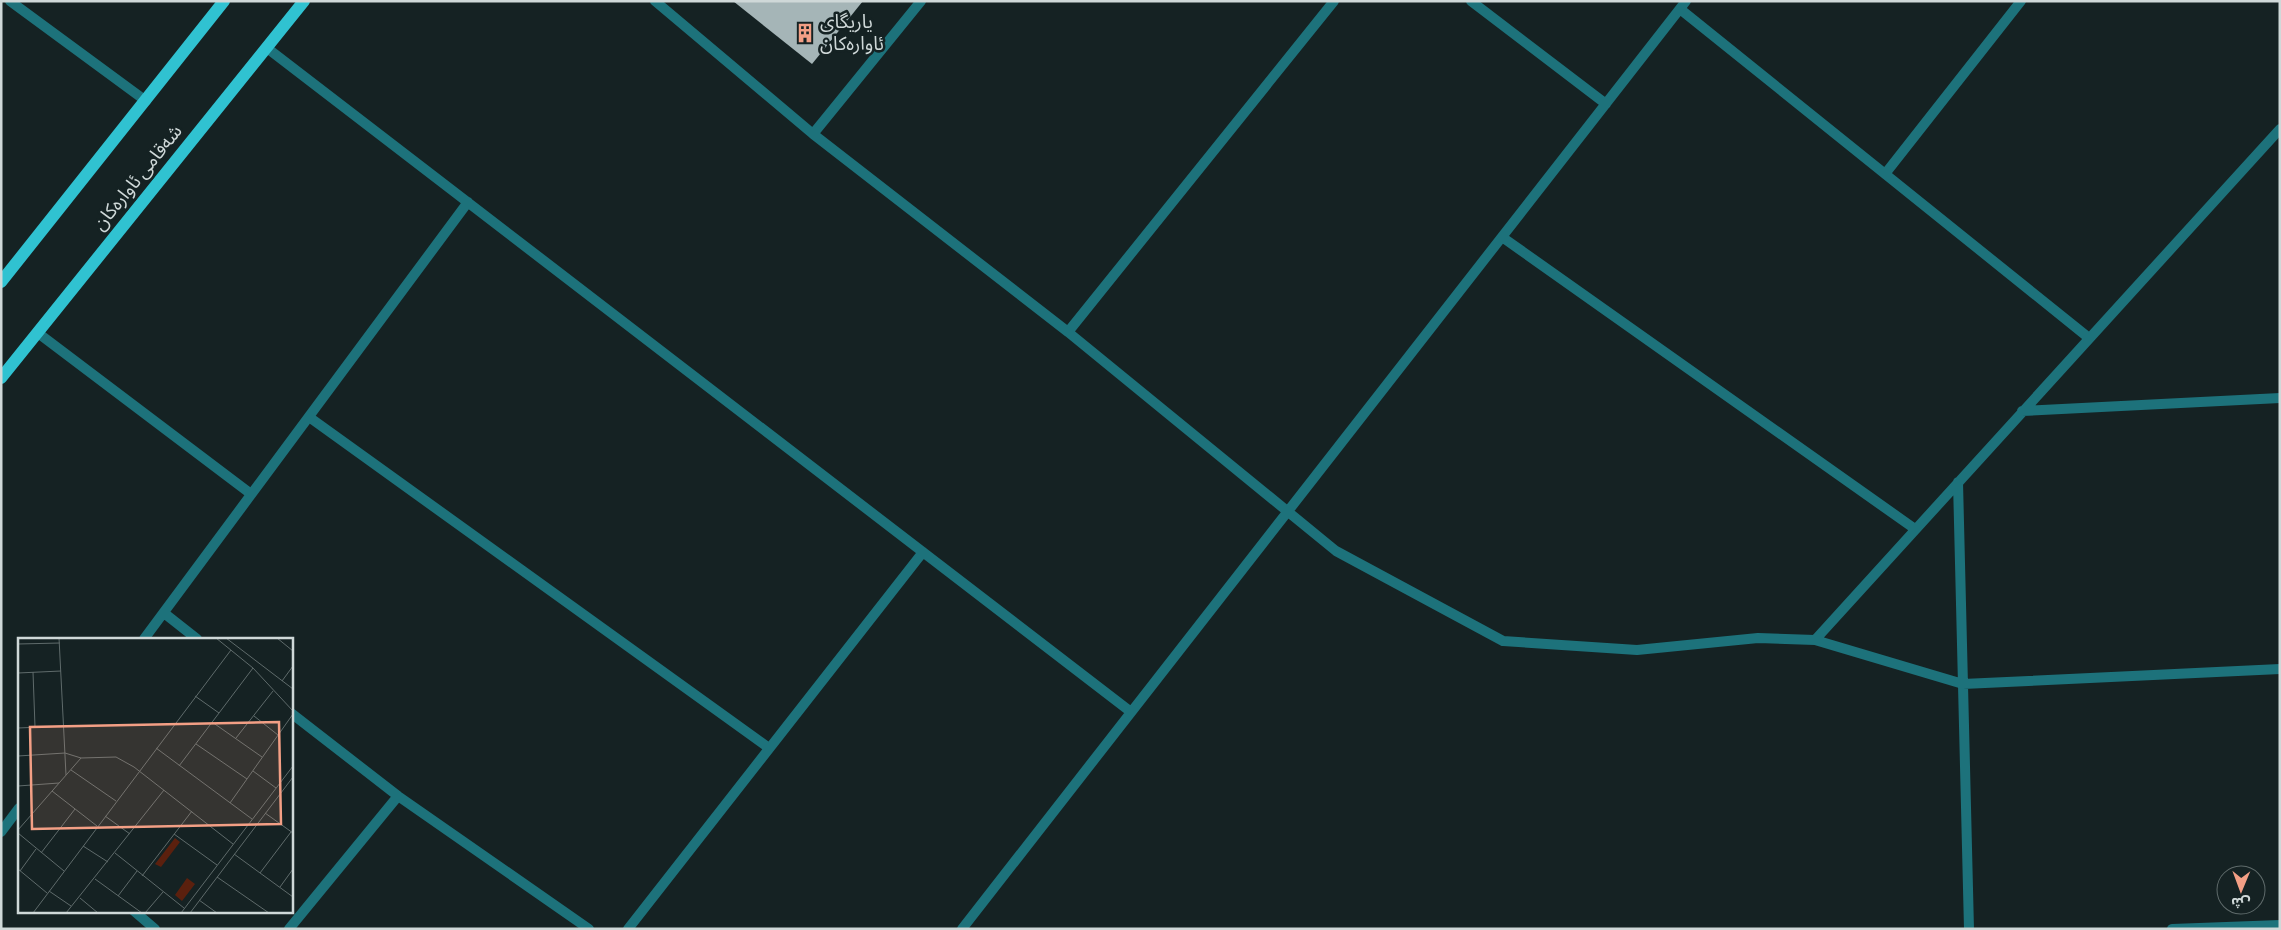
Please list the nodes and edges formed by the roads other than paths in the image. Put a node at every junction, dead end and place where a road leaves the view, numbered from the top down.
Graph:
1 (10, 1) edge
2 (224, 1) edge
3 (304, 1) edge
4 (655, 1) edge
5 (921, 1) edge
6 (1334, 1) edge
7 (1471, 1) edge
8 (2021, 1) edge
9 (1683, 5) edge
10 (267, 48) junction
11 (146, 102) junction
12 (1606, 104) junction
13 (2280, 129) edge
14 (813, 134) junction
15 (1885, 174) junction
16 (468, 202) junction
17 (1502, 237) junction
18 (1, 282) edge
19 (1068, 332) junction
20 (38, 333) junction
21 (2089, 338) junction
22 (1, 378) edge
23 (2280, 398) edge
24 (2022, 411) junction
25 (309, 417) junction
26 (1958, 482) junction
27 (252, 494) junction
28 (1288, 511) junction
29 (1915, 530) junction
30 (923, 552) junction
31 (164, 613) junction
32 (145, 638) edge
33 (196, 638) edge
34 (1815, 640) junction
35 (2280, 669) edge
36 (1964, 684) junction
37 (1131, 712) junction
38 (292, 714) edge
39 (769, 748) junction
40 (398, 796) junction
41 (18, 811) edge
42 (1, 832) edge
43 (135, 912) edge
44 (2280, 925) edge
45 (2238, 928) edge
46 (155, 929) edge
47 (289, 929) edge
48 (589, 929) edge
49 (628, 929) edge
50 (962, 929) edge
51 (1969, 929) edge
52 (2172, 929) edge

1 - 11 street
2 - 11 main road
3 - 10 main road, شەقامی ئاوارەکان
4 - 14 street
5 - 14 street
6 - 19 street
7 - 12 street
8 - 15 street
9 - 12 street
9 - 15 street
10 - 16 street
10 - 20 main road, شەقامی ئاوارەکان
11 - 18 main road
12 - 17 street
13 - 21 street
14 - 19 street
15 - 21 street
16 - 25 street
16 - 30 street
17 - 28 street
17 - 29 street
19 - 28 street
20 - 22 main road, شەقامی ئاوارەکان
20 - 27 street
21 - 24 street
23 - 24 street
24 - 26 street
25 - 27 street
25 - 39 street
26 - 29 street
26 - 36 street
27 - 31 street
28 - 34 street
28 - 37 street
29 - 34 street
30 - 37 street
30 - 39 street
31 - 32 street
31 - 33 street
34 - 36 street
35 - 36 street
36 - 51 street
37 - 50 street
38 - 40 street
39 - 49 street
40 - 47 street
40 - 48 street
41 - 42 street
43 - 46 street
44 - 45 street
45 - 52 street

